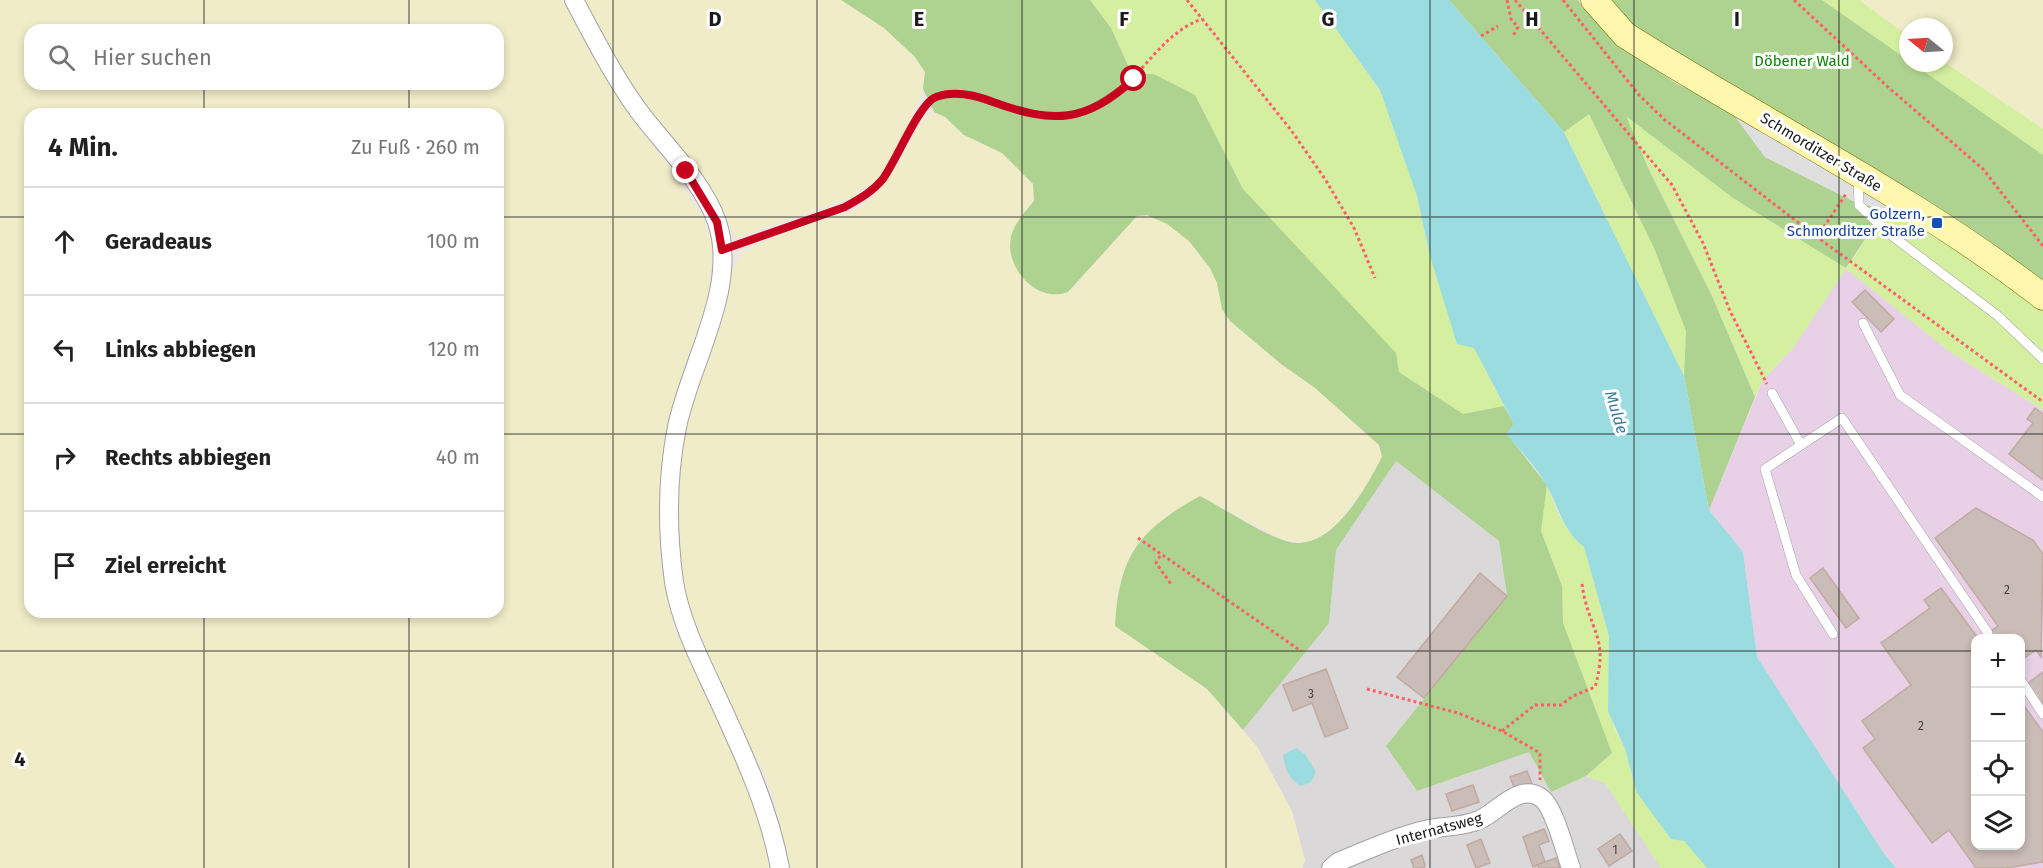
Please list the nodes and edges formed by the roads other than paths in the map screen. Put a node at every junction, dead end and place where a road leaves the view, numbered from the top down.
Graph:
1 (574, 0) edge
2 (1594, 0) edge
3 (1858, 176) junction
4 (2043, 297) edge
5 (1863, 323) dead end
6 (2043, 359) edge
7 (1772, 393) road end
8 (1801, 445) junction
9 (2043, 497) edge
10 (1988, 633) dead end
11 (1833, 634) dead end
12 (2025, 687) edge
13 (2043, 714) edge
14 (780, 868) edge
15 (1330, 868) edge
16 (1571, 868) edge

1 - 14 street
2 - 3 main road, Schmorditzer Straße
3 - 4 main road, Schmorditzer Straße
3 - 6 lane
5 - 9 lane
7 - 8 lane
8 - 10 lane
8 - 11 lane
12 - 13 lane
15 - 16 street, Internatsweg

